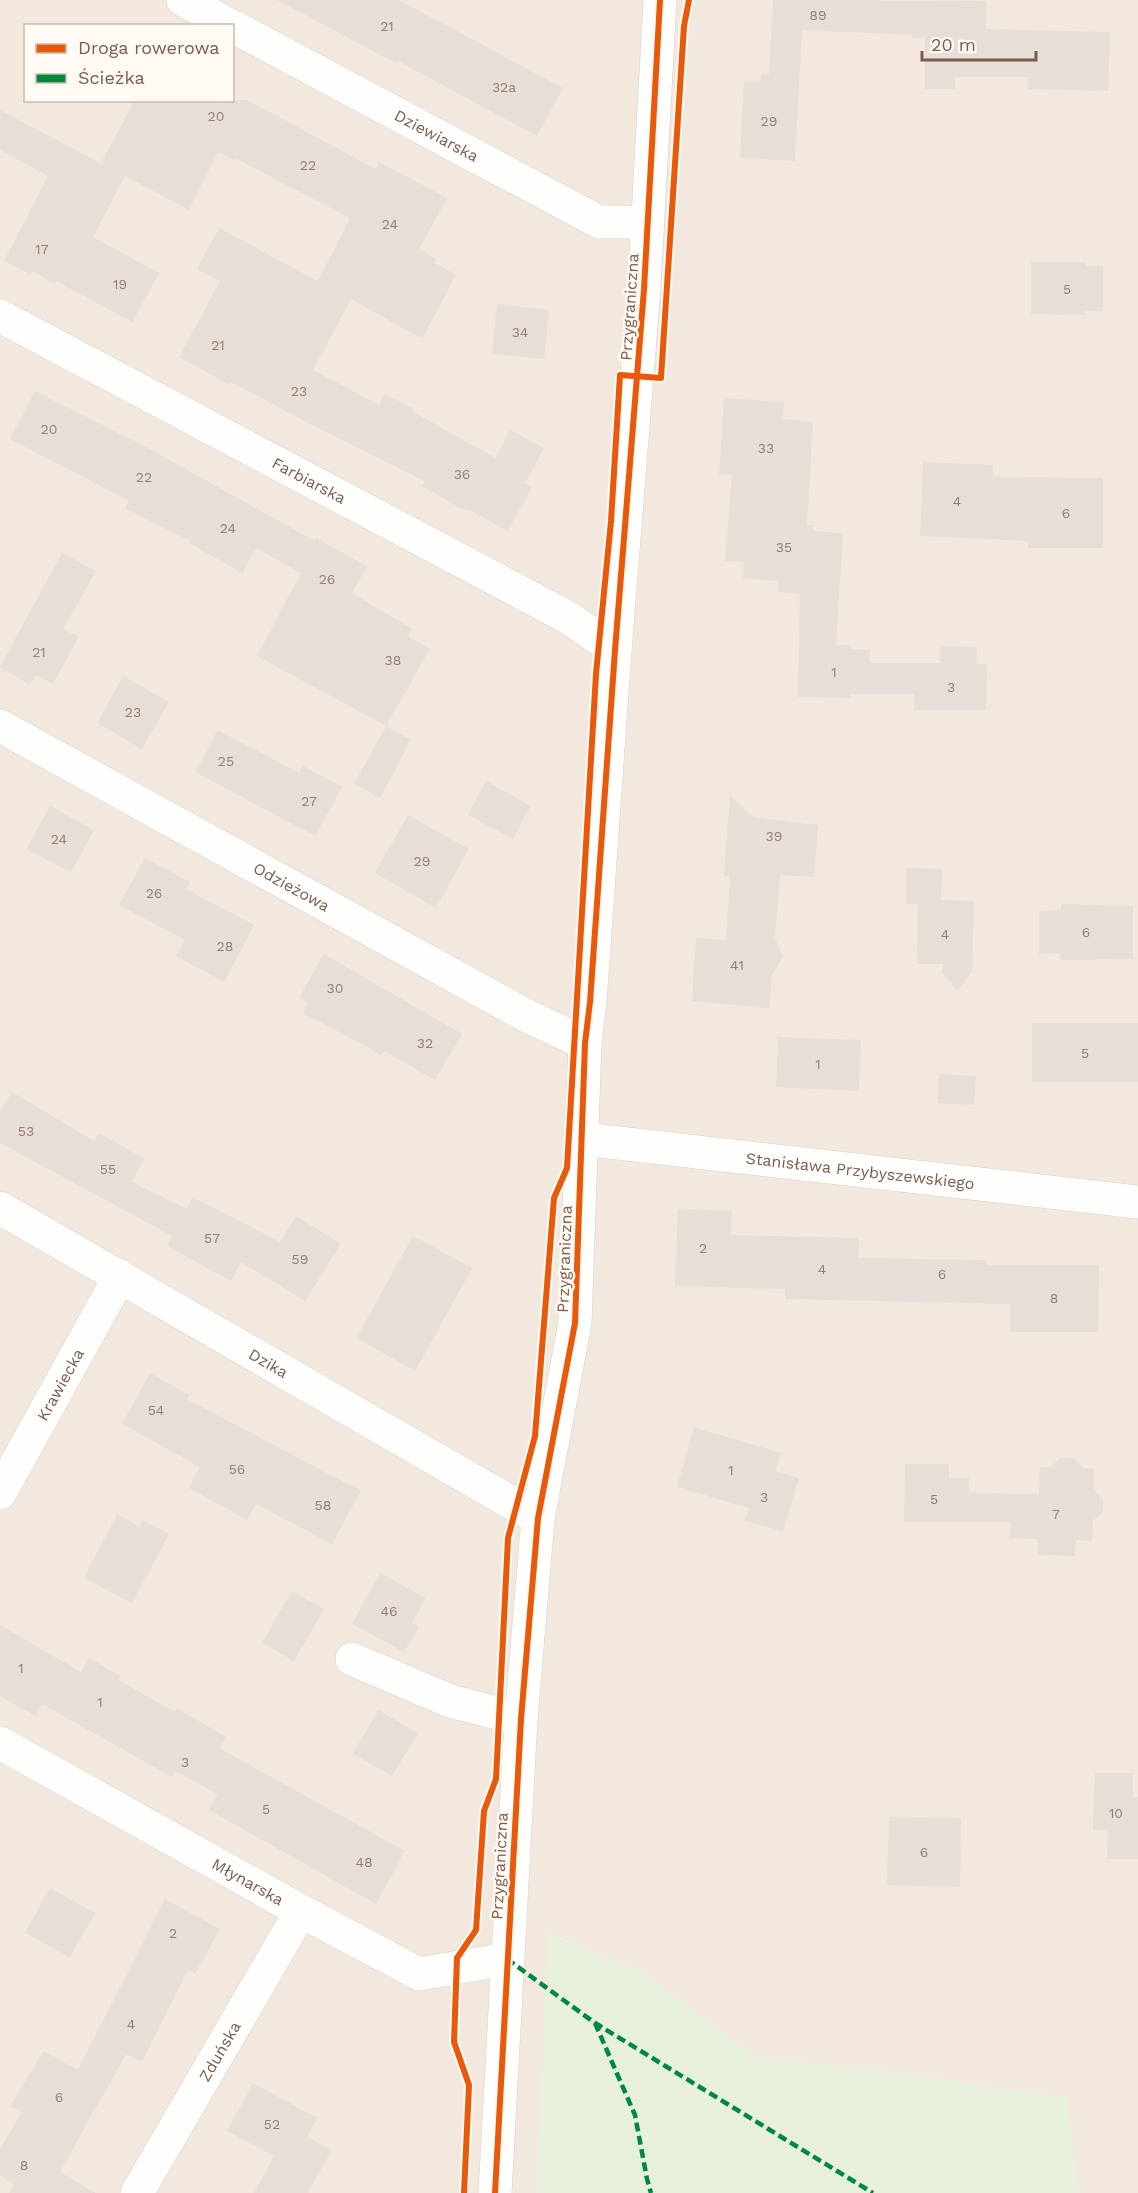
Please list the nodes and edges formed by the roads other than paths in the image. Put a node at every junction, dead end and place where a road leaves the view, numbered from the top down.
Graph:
1 (183, 0) edge
2 (660, 0) edge
3 (228, 24) edge
4 (234, 27) edge
5 (648, 222) junction
6 (0, 316) edge
7 (615, 650) junction
8 (0, 726) edge
9 (585, 1043) junction
10 (583, 1139) junction
11 (1138, 1202) edge
12 (0, 1208) edge
13 (120, 1276) junction
14 (0, 1493) edge
15 (538, 1518) junction
16 (352, 1659) dead end
17 (520, 1719) junction
18 (0, 1743) edge
19 (301, 1911) junction
20 (507, 1959) junction
21 (136, 2193) edge
22 (495, 2193) edge

1 - 3 street, Dziewiarska
2 - 5 street, Przygraniczna
4 - 5 street, Dziewiarska
5 - 7 street, Przygraniczna
6 - 7 street, Farbiarska
7 - 9 street, Przygraniczna
8 - 9 street, Odzieżowa
9 - 10 street, Przygraniczna
10 - 11 street, Stanisława Przybyszewskiego
10 - 15 street, Przygraniczna
12 - 13 street, Dzika
13 - 14 street, Krawiecka
13 - 15 street, Dzika
15 - 17 street, Przygraniczna
16 - 17 street
17 - 20 street, Przygraniczna
18 - 19 street, Młynarska
19 - 20 street, Młynarska
19 - 21 street, Zduńska
20 - 22 street, Przygraniczna

